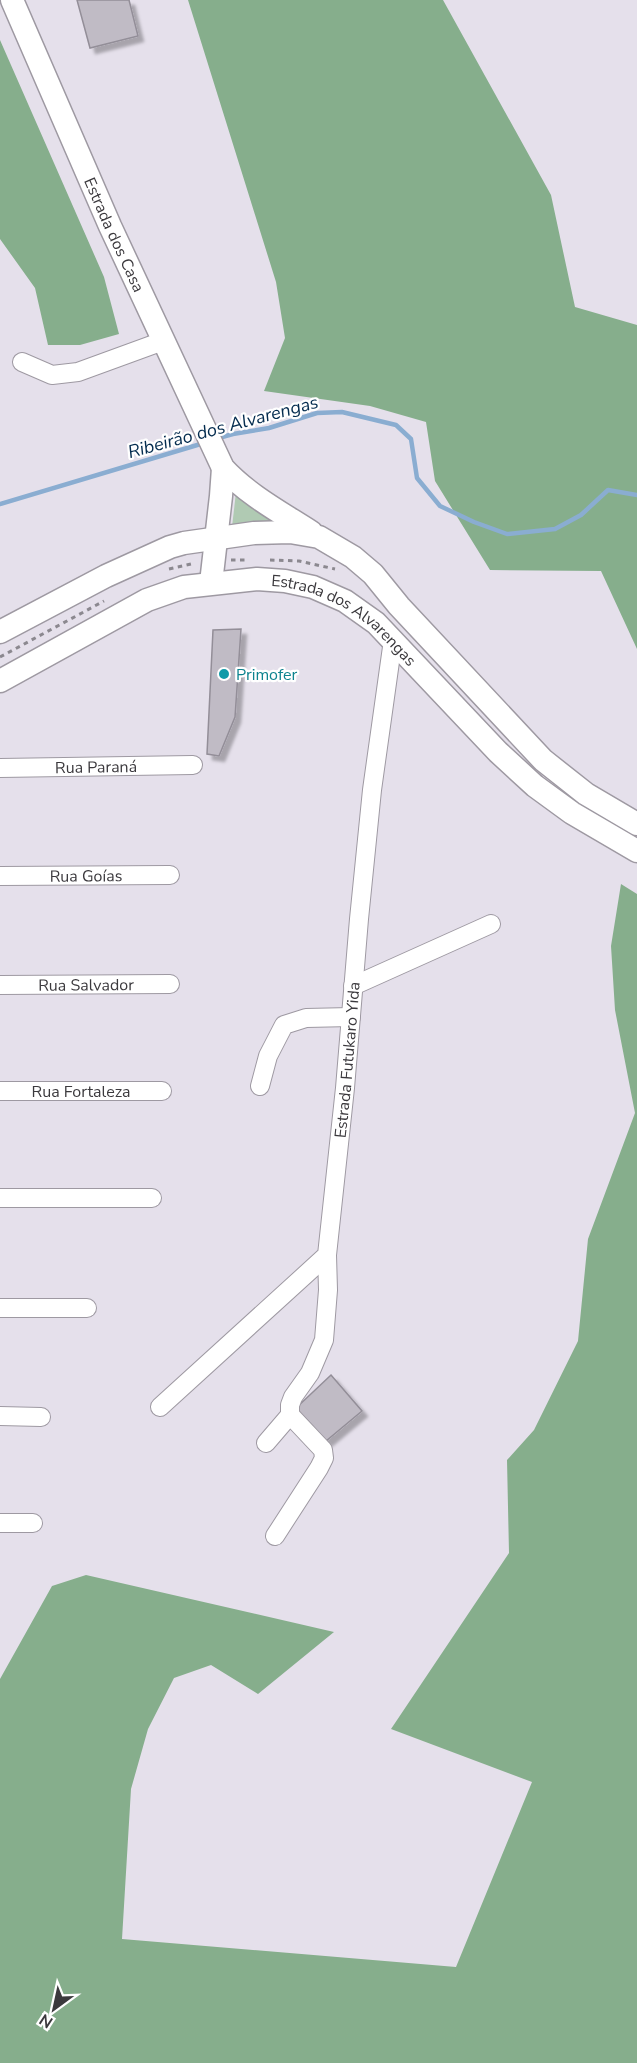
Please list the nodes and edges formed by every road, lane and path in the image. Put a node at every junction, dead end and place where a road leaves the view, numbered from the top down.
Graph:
1 (12, 0) edge
2 (163, 341) junction
3 (22, 362) dead end
4 (220, 460) junction
5 (221, 496) junction
6 (217, 536) junction
7 (319, 537) junction
8 (184, 543) junction
9 (255, 560) dead end
10 (266, 560) dead end
11 (214, 561) junction
12 (168, 569) dead end
13 (340, 571) dead end
14 (210, 583) junction
15 (109, 598) dead end
16 (59, 599) junction
17 (0, 617) edge
18 (0, 632) edge
19 (393, 640) junction
20 (0, 657) edge
21 (0, 681) edge
22 (193, 765) dead end
23 (0, 768) edge
24 (637, 824) edge
25 (637, 851) edge
26 (170, 875) dead end
27 (0, 876) edge
28 (491, 924) dead end
29 (170, 984) dead end
30 (0, 985) edge
31 (353, 986) junction
32 (351, 1017) junction
33 (260, 1086) dead end
34 (0, 1091) edge
35 (162, 1091) dead end
36 (0, 1198) edge
37 (152, 1198) dead end
38 (327, 1255) junction
39 (0, 1308) edge
40 (87, 1308) dead end
41 (160, 1407) dead end
42 (291, 1415) junction
43 (0, 1416) edge
44 (41, 1417) dead end
45 (266, 1443) dead end
46 (0, 1523) edge
47 (33, 1523) dead end
48 (275, 1536) dead end

1 - 2 main road, Estrada dos Casa
2 - 3 street
2 - 4 main road, Estrada dos Casa
4 - 5 main road
4 - 7 main road
5 - 6 main road
5 - 8 main road
6 - 7 main road, Estrada dos Alvarengas
6 - 8 main road, Estrada dos Alvarengas
6 - 11 main road
7 - 24 main road, Estrada dos Alvarengas
8 - 16 main road, Estrada dos Alvarengas
9 - 11 path
10 - 13 path
11 - 12 path
11 - 14 main road
14 - 19 main road, Estrada dos Alvarengas
14 - 21 main road, Estrada dos Alvarengas
15 - 20 path
16 - 17 main road
16 - 18 main road, Estrada dos Alvarengas
19 - 25 main road, Estrada dos Alvarengas
19 - 31 street, Estrada Futukaro Yida
22 - 23 street, Rua Paraná
26 - 27 street, Rua Goías
28 - 31 street
29 - 30 street, Rua Salvador
31 - 32 street, Estrada Futukaro Yida
32 - 33 street
32 - 38 street, Estrada Futukaro Yida
34 - 35 street, Rua Fortaleza
36 - 37 street
38 - 41 street
38 - 42 street, Estrada Futukaro Yida
39 - 40 street
42 - 45 street
42 - 48 street
43 - 44 street
46 - 47 street

